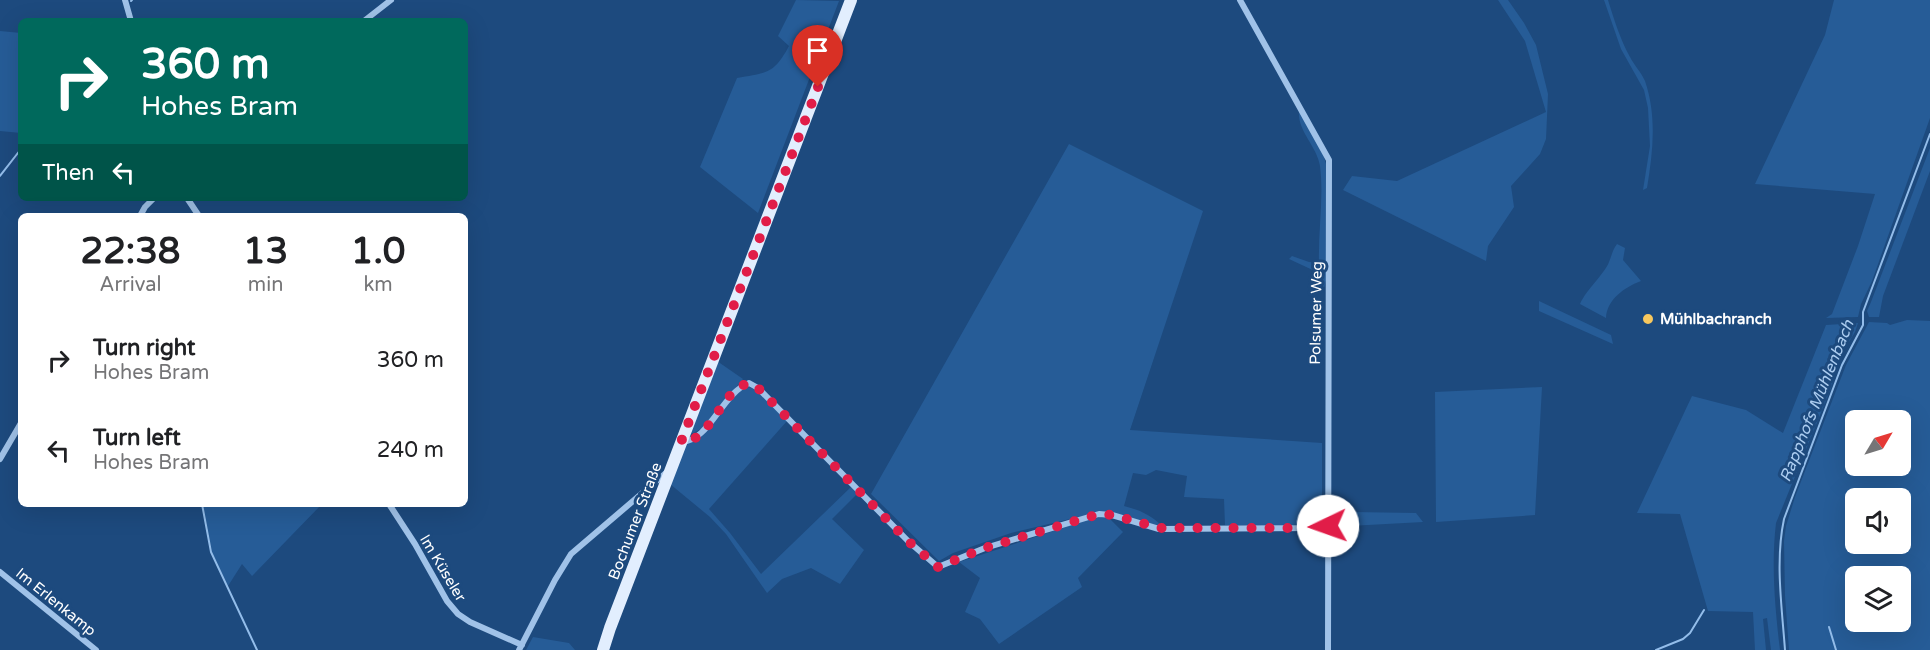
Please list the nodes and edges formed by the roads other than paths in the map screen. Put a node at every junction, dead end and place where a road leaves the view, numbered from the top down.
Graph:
1 (125, 0) edge
2 (391, 0) edge
3 (851, 0) edge
4 (1240, 0) edge
5 (130, 18) edge
6 (368, 18) edge
7 (152, 201) edge
8 (142, 213) edge
9 (18, 428) edge
10 (681, 442) junction
11 (0, 459) edge
12 (670, 470) junction
13 (391, 507) edge
14 (1328, 526) junction
15 (0, 572) edge
16 (521, 647) edge
17 (96, 650) edge
18 (603, 650) edge
19 (1328, 650) edge

1 - 5 street
2 - 6 street
3 - 10 main road, Bochumer Straße
4 - 14 street, Polsumer Weg
7 - 8 street
9 - 11 street
10 - 12 main road, Bochumer Straße
10 - 14 street
12 - 16 street
12 - 18 main road, Bochumer Straße
13 - 16 street, Im Küseler
14 - 19 street, Polsumer Weg
15 - 17 street, Im Erlenkamp

